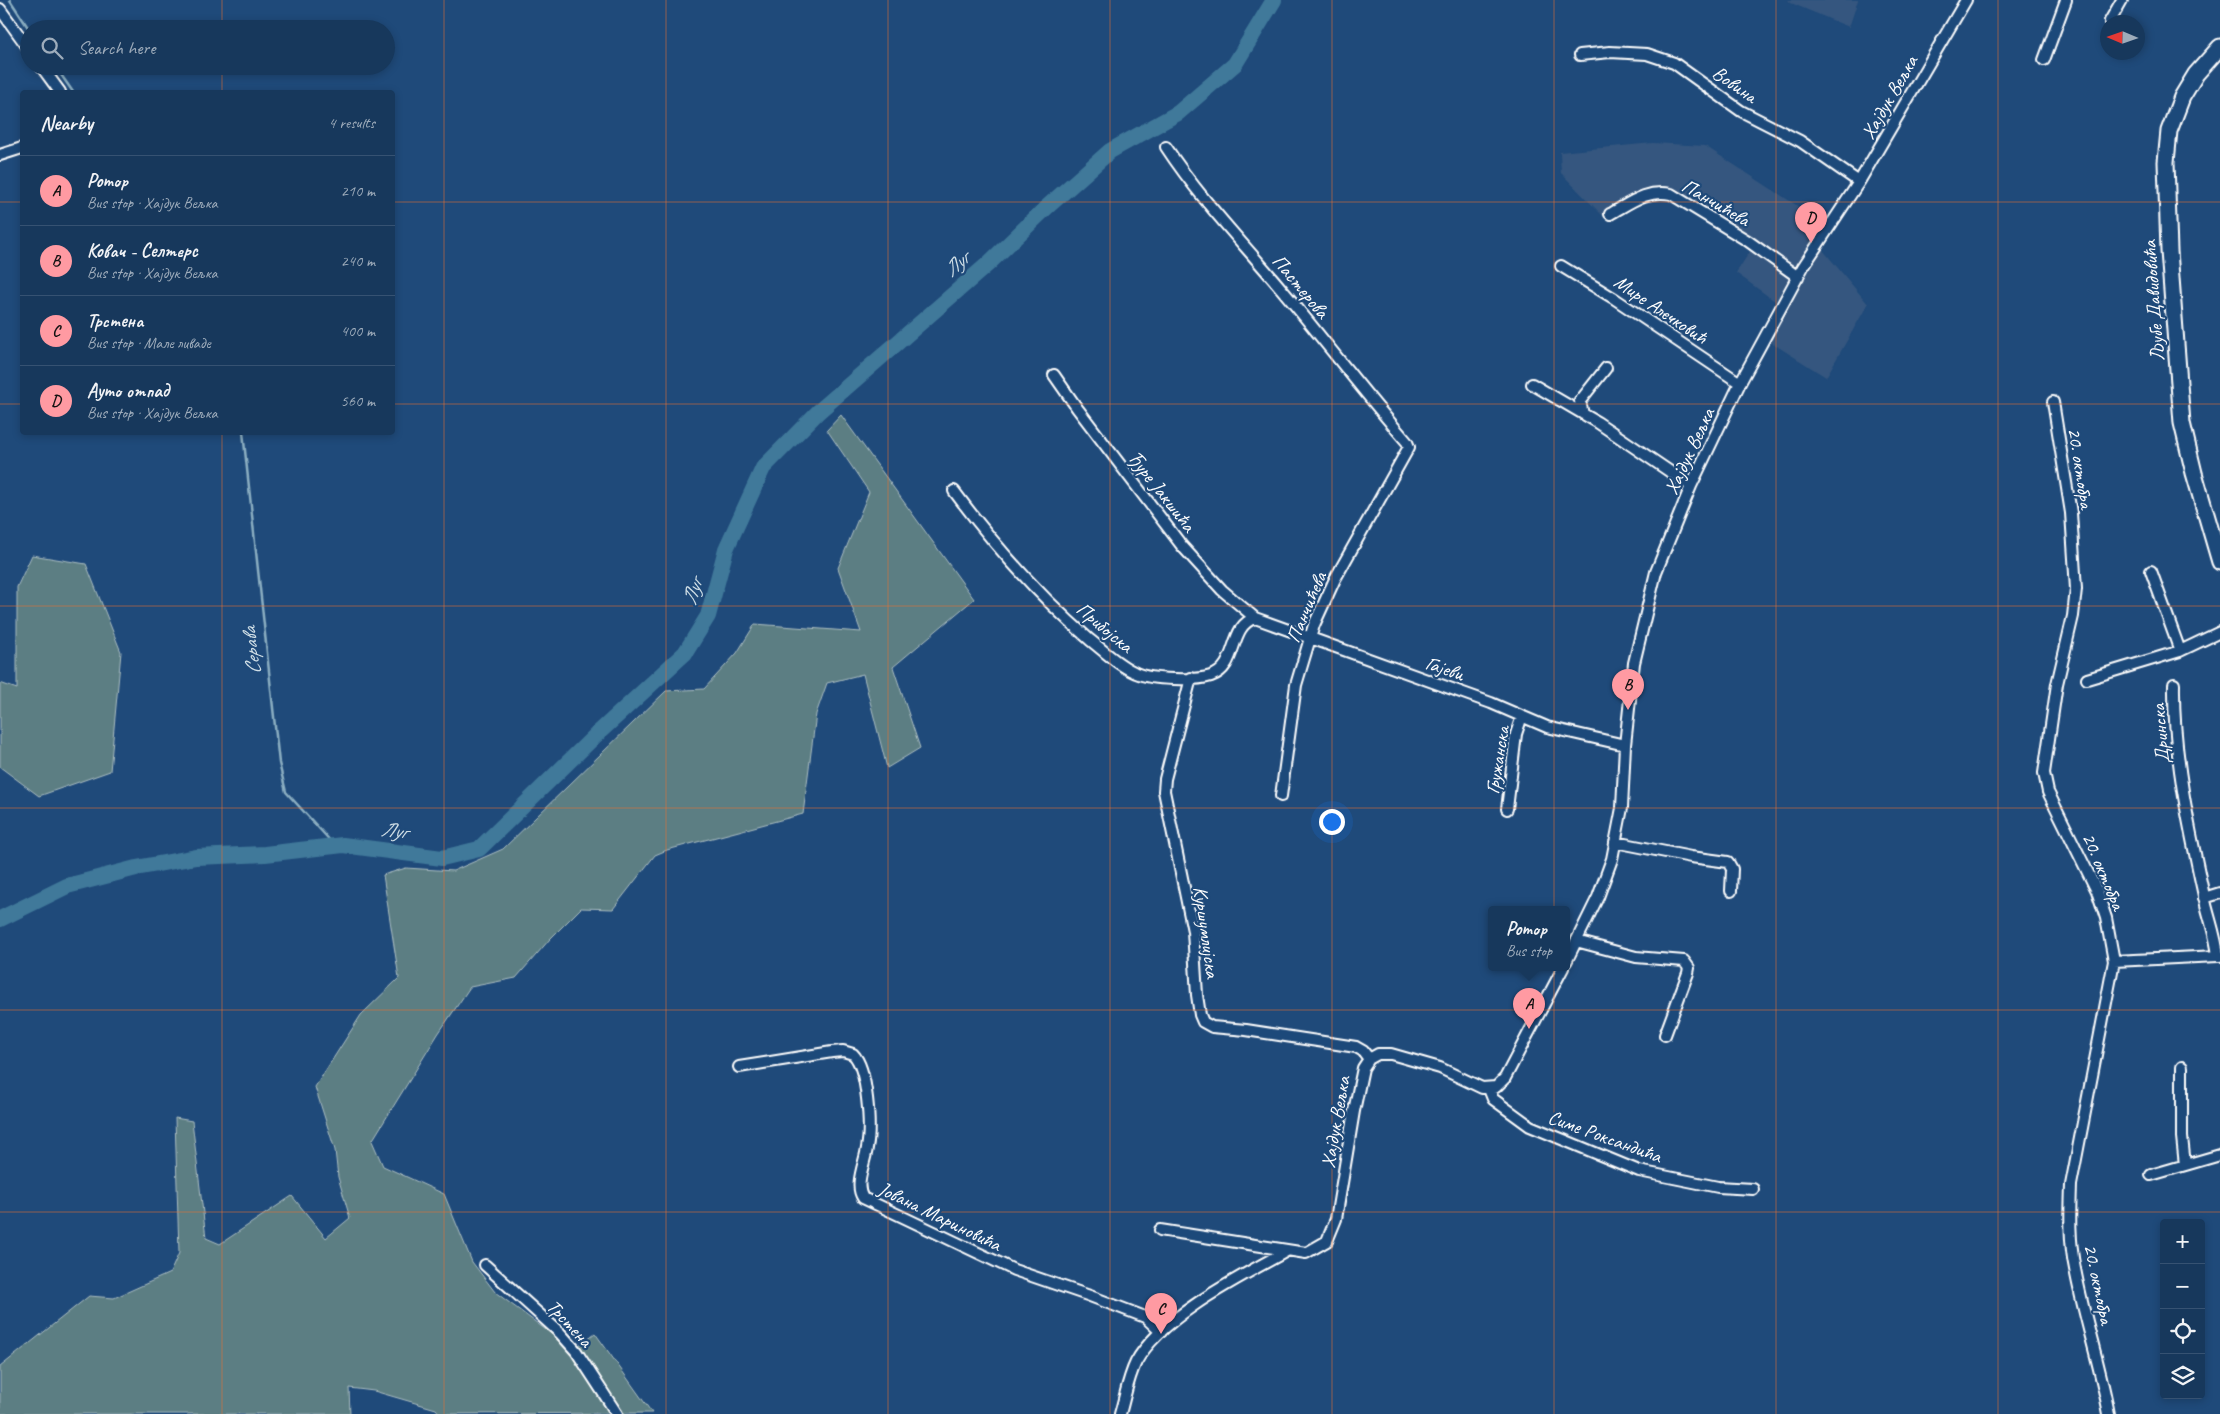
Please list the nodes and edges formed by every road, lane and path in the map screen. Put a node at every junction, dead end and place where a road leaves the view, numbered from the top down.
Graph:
1 (1966, 0) edge
2 (2066, 0) edge
3 (2122, 0) edge
4 (0, 9) edge
5 (2113, 15) edge
6 (20, 37) edge
7 (2220, 47) edge
8 (1580, 55) dead end
9 (2044, 60) dead end
10 (48, 75) edge
11 (59, 90) edge
12 (1166, 147) dead end
13 (20, 149) edge
14 (0, 155) edge
15 (1859, 182) junction
16 (1610, 214) dead end
17 (1561, 266) dead end
18 (1798, 276) junction
19 (1606, 368) dead end
20 (1054, 375) dead end
21 (1740, 383) junction
22 (1532, 384) dead end
23 (2053, 402) dead end
24 (1583, 414) junction
25 (1409, 447) joint
26 (1691, 486) junction
27 (954, 491) dead end
28 (2220, 562) edge
29 (2150, 571) dead end
30 (1255, 618) junction
31 (2220, 632) edge
32 (1311, 640) junction
33 (2180, 651) junction
34 (1191, 678) junction
35 (2087, 679) dead end
36 (2174, 684) dead end
37 (1522, 716) junction
38 (1625, 745) junction
39 (1281, 796) dead end
40 (1507, 809) dead end
41 (1615, 842) junction
42 (1731, 891) dead end
43 (2220, 893) edge
44 (2204, 898) junction
45 (1576, 941) junction
46 (1570, 954) edge
47 (2219, 956) edge
48 (2114, 961) junction
49 (1561, 971) edge
50 (1665, 1035) dead end
51 (1368, 1059) junction
52 (740, 1067) dead end
53 (2182, 1067) dead end
54 (1489, 1089) junction
55 (2220, 1155) edge
56 (2185, 1166) junction
57 (2151, 1175) dead end
58 (1753, 1189) dead end
59 (1160, 1230) dead end
60 (1287, 1251) junction
61 (485, 1266) dead end
62 (1161, 1332) junction
63 (617, 1414) edge
64 (1120, 1414) edge
65 (2109, 1414) edge

1 - 15 street, Хајдук Вељка
2 - 9 street
3 - 5 street
4 - 6 street
7 - 28 main road, Љубе Давидовића
8 - 15 street, Вовина
10 - 11 street
12 - 25 street, Пастерова
13 - 14 street
15 - 18 street, Хајдук Вељка
16 - 18 street, Панчићева
17 - 21 street, Мире Алечковић
18 - 21 street, Хајдук Вељка
19 - 24 street
20 - 30 street, Ђуре Јакшића
21 - 26 street, Хајдук Вељка
22 - 24 street
23 - 48 street, 20. октобра
24 - 26 street
25 - 32 street, Панчићева
26 - 38 street, Хајдук Вељка
27 - 34 street, Прибојска
29 - 33 street
30 - 32 street, Гајеви
30 - 34 street, Прибојска
31 - 33 street
32 - 37 street, Гајеви
32 - 39 street, Панчићева
33 - 35 street
34 - 51 street, Куршумлијска
36 - 44 street, Дринска
37 - 38 street, Гајеви
37 - 40 street, Гружанска
38 - 41 street, Хајдук Вељка
41 - 42 street
41 - 45 street, Хајдук Вељка
43 - 44 street
44 - 47 street, Дринска
45 - 46 street, Хајдук Вељка
45 - 50 street
47 - 48 street
48 - 65 street, 20. октобра
49 - 54 street
51 - 54 street, Хајдук Вељка
51 - 60 street, Хајдук Вељка
52 - 62 street, Јована Мариновића
53 - 56 street
54 - 58 street, Симе Роксандића
55 - 56 street
56 - 57 street
59 - 60 street, Хајдук Вељка
60 - 62 street, Хајдук Вељка
61 - 63 street, Трстена
62 - 64 street, Хајдук Вељка

